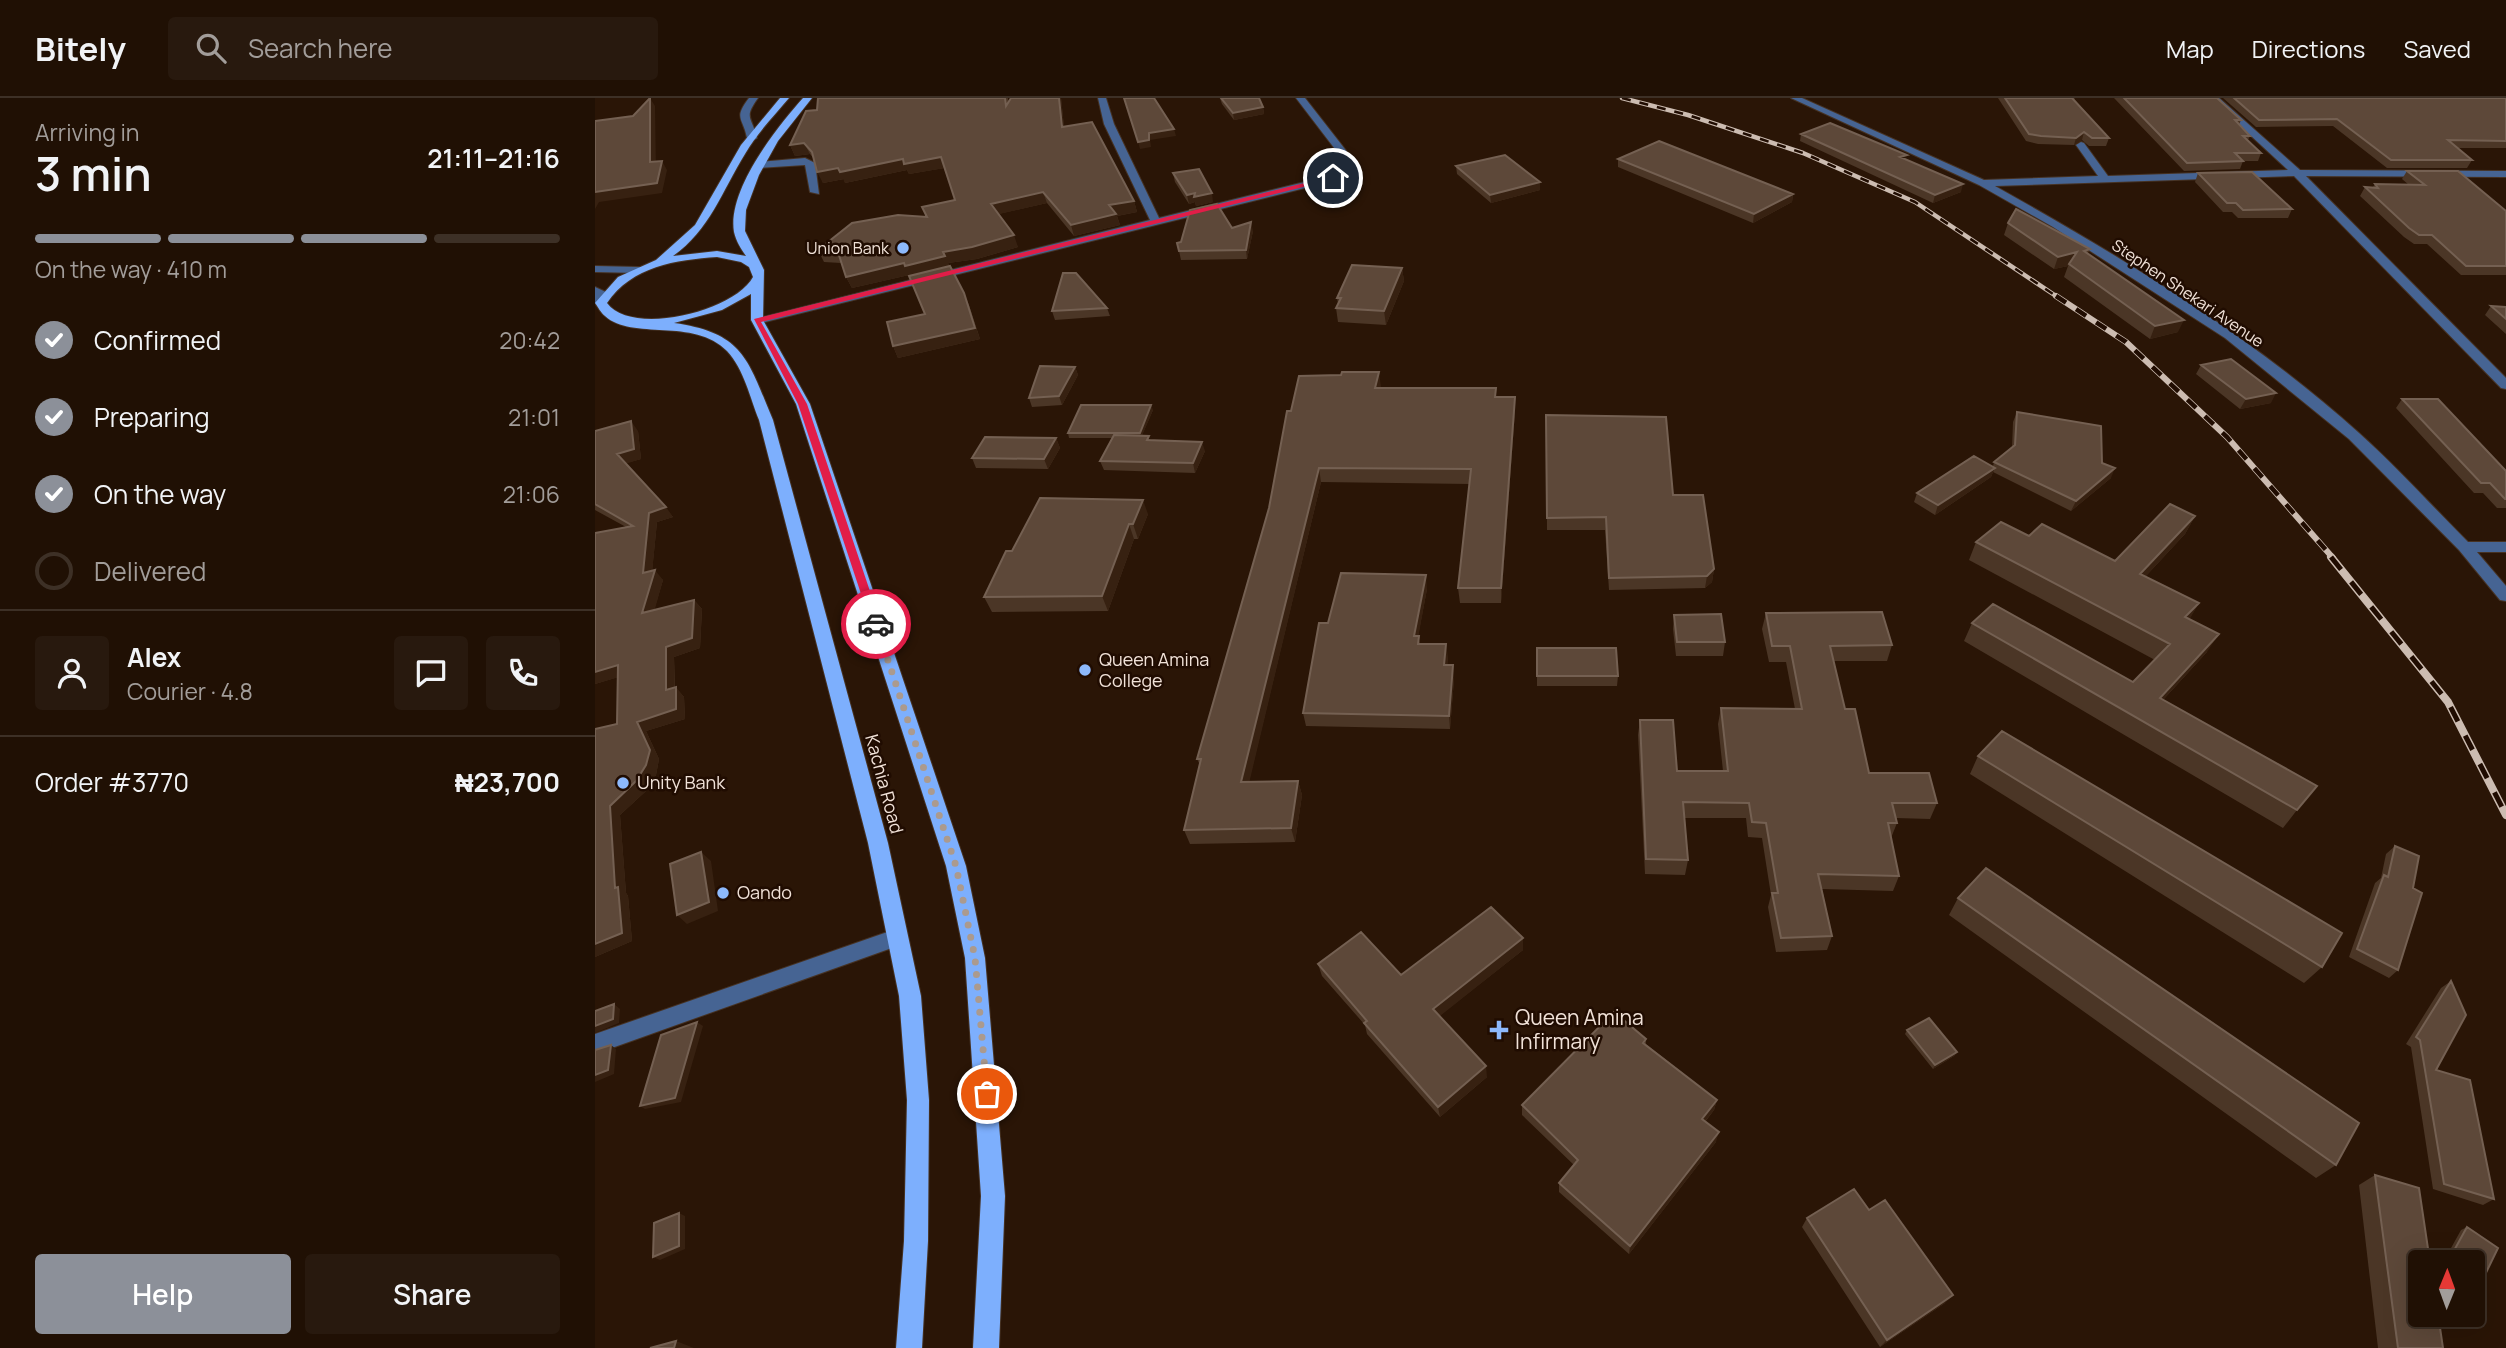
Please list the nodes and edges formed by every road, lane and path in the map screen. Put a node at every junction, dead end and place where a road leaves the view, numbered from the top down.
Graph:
1 (754, 98) edge
2 (785, 98) edge
3 (808, 98) edge
4 (1103, 98) edge
5 (1300, 98) edge
6 (1795, 98) edge
7 (2214, 98) edge
8 (752, 138) junction
9 (2081, 145) edge
10 (759, 165) junction
11 (2297, 173) junction
12 (2506, 174) edge
13 (2105, 179) junction
14 (1983, 183) junction
15 (815, 192) dead end
16 (1156, 222) junction
17 (653, 265) junction
18 (595, 269) edge
19 (639, 270) junction
20 (757, 273) junction
21 (595, 290) edge
22 (601, 303) junction
23 (757, 320) junction
24 (634, 323) junction
25 (2506, 385) edge
26 (2464, 547) junction
27 (2506, 547) edge
28 (2506, 596) edge
29 (896, 938) junction
30 (595, 1044) edge
31 (909, 1348) edge
32 (986, 1348) edge

1 - 8 street
2 - 8 main road
3 - 10 main road
4 - 16 street
5 - 16 street
6 - 14 street, Stephen Shekari Avenue
7 - 11 street
8 - 17 main road
9 - 13 street
10 - 15 street
10 - 20 main road
11 - 12 street
11 - 13 street
11 - 25 street
13 - 14 street
14 - 26 street, Stephen Shekari Avenue
16 - 23 street
17 - 19 main road
17 - 20 main road
18 - 19 street
19 - 22 main road
20 - 23 main road
20 - 24 main road
21 - 22 street
22 - 24 main road
23 - 32 main road
24 - 29 main road, Kachia Road
26 - 27 street
26 - 28 street, Stephen Shekari Avenue
29 - 30 street
29 - 31 main road, Kachia Road

